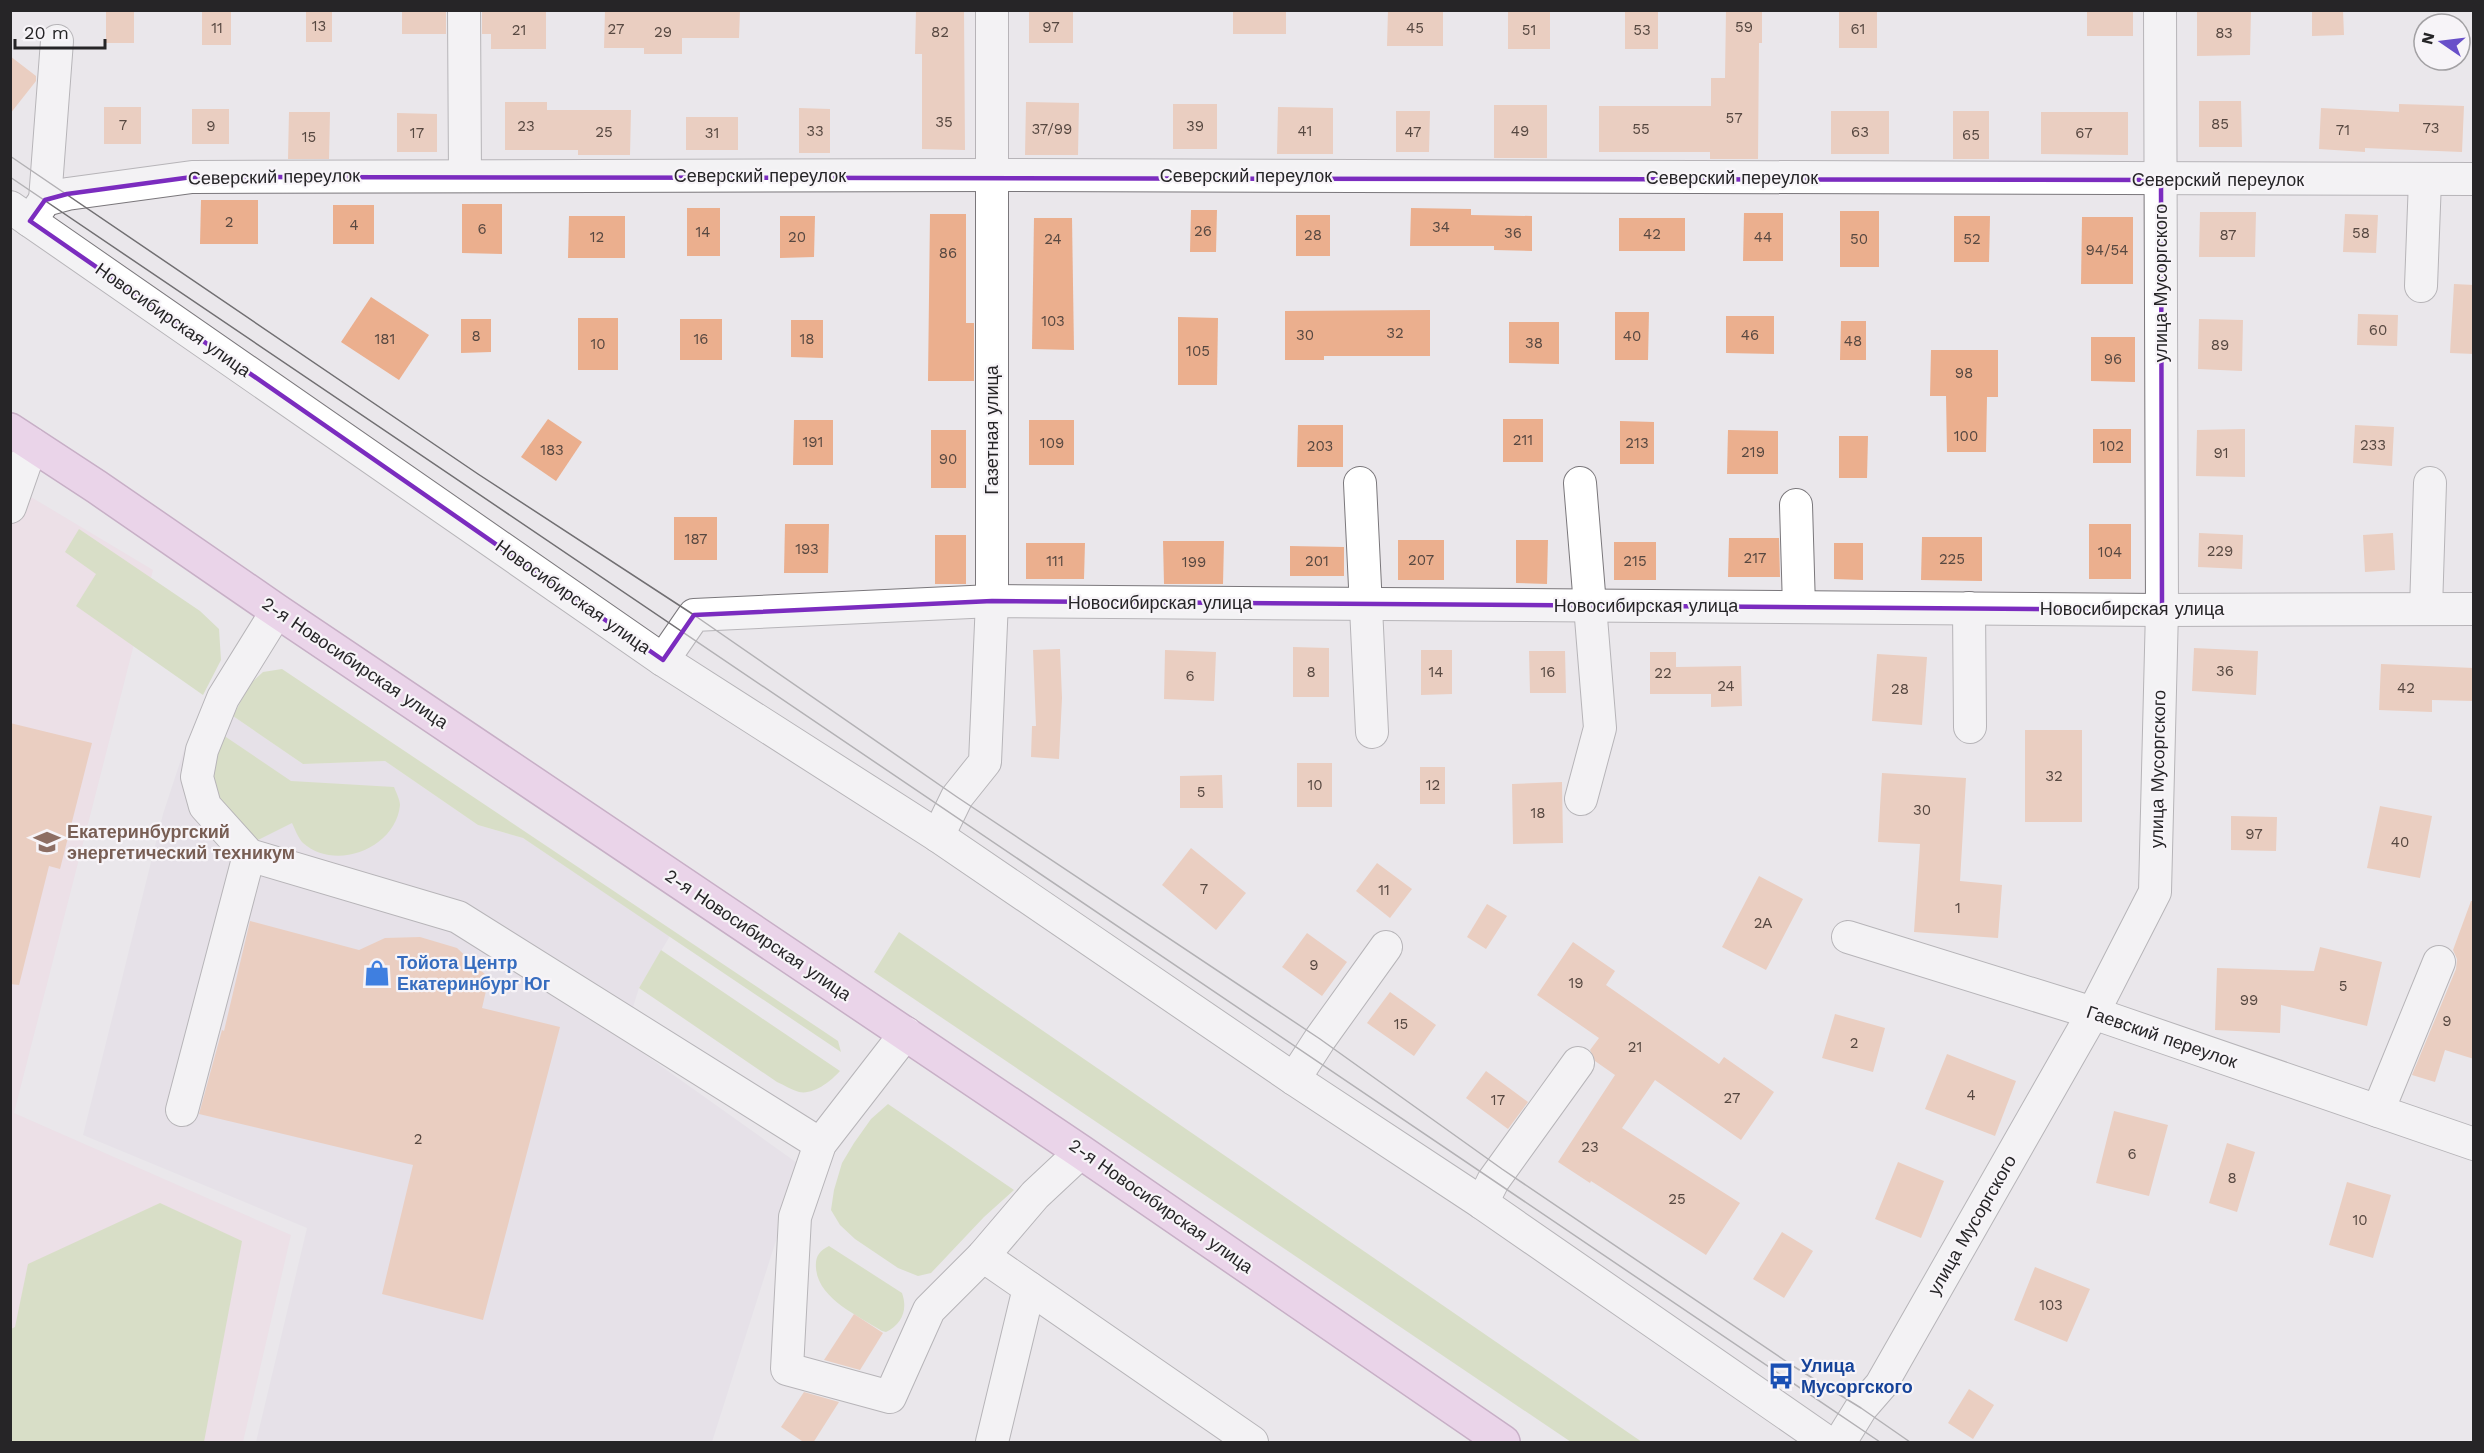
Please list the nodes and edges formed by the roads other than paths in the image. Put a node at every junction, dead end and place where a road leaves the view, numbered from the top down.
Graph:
1 (464, 10) edge
2 (992, 10) edge
3 (2160, 10) edge
4 (57, 40) dead end
5 (465, 176) junction
6 (992, 176) junction
7 (2474, 179) edge
8 (2161, 180) junction
9 (2425, 180) junction
10 (29, 210) edge
11 (2421, 286) dead end
12 (21, 437) edge
13 (1360, 483) dead end
14 (1580, 483) dead end
15 (2430, 483) dead end
16 (1796, 505) dead end
17 (10, 507) edge
18 (992, 601) junction
19 (1366, 604) junction
20 (1590, 606) junction
21 (1799, 607) junction
22 (1969, 608) junction
23 (2426, 609) junction
24 (2474, 609) edge
25 (2162, 610) junction
26 (277, 611) junction
27 (663, 660) junction
28 (1970, 727) dead end
29 (1372, 732) dead end
30 (1581, 799) dead end
31 (938, 836) junction
32 (249, 855) junction
33 (1848, 937) dead end
34 (1386, 947) dead end
35 (2439, 962) dead end
36 (2093, 1013) junction
37 (906, 1034) junction
38 (1578, 1063) dead end
39 (1294, 1080) junction
40 (182, 1110) dead end
41 (2378, 1111) junction
42 (2474, 1143) edge
43 (820, 1144) junction
44 (1081, 1152) junction
45 (1482, 1203) junction
46 (983, 1256) junction
47 (1029, 1288) junction
48 (992, 1443) edge
49 (1252, 1443) edge
50 (1503, 1443) edge
51 (1827, 1443) edge
52 (1840, 1443) edge

1 - 5 street
2 - 6 street, Газетная улица
3 - 8 street, улица Мусоргского
4 - 10 street
5 - 6 street, Северский переулок
5 - 10 street, Северский переулок
6 - 8 street, Северский переулок
6 - 18 street, Газетная улица
7 - 9 street, Северский переулок
8 - 9 street, Северский переулок
8 - 25 street, улица Мусоргского
9 - 11 street
10 - 27 street, Новосибирская улица
12 - 17 street
12 - 26 main road, 2-я Новосибирская улица
13 - 19 street
14 - 20 street
15 - 23 street
16 - 21 street
18 - 19 street, Новосибирская улица
18 - 27 street, Новосибирская улица
18 - 31 street, Газетная улица
19 - 20 street, Новосибирская улица
19 - 29 street
20 - 21 street, Новосибирская улица
20 - 30 street
21 - 22 street, Новосибирская улица
22 - 25 street, Новосибирская улица
22 - 28 street
23 - 24 street, Новосибирская улица
23 - 25 street, Новосибирская улица
25 - 36 street, улица Мусоргского
26 - 32 street
26 - 37 main road, 2-я Новосибирская улица
27 - 31 street
31 - 39 street
32 - 40 street
32 - 43 street
33 - 36 street, Гаевский переулок
34 - 39 street
35 - 41 street
36 - 41 street, Гаевский переулок
36 - 52 street, улица Мусоргского
37 - 43 street
37 - 44 main road, 2-я Новосибирская улица
38 - 45 street
39 - 45 street
41 - 42 street, Гаевский переулок
43 - 46 street
44 - 46 street
44 - 50 main road, 2-я Новосибирская улица
45 - 51 street
46 - 47 street
47 - 48 street
47 - 49 street

